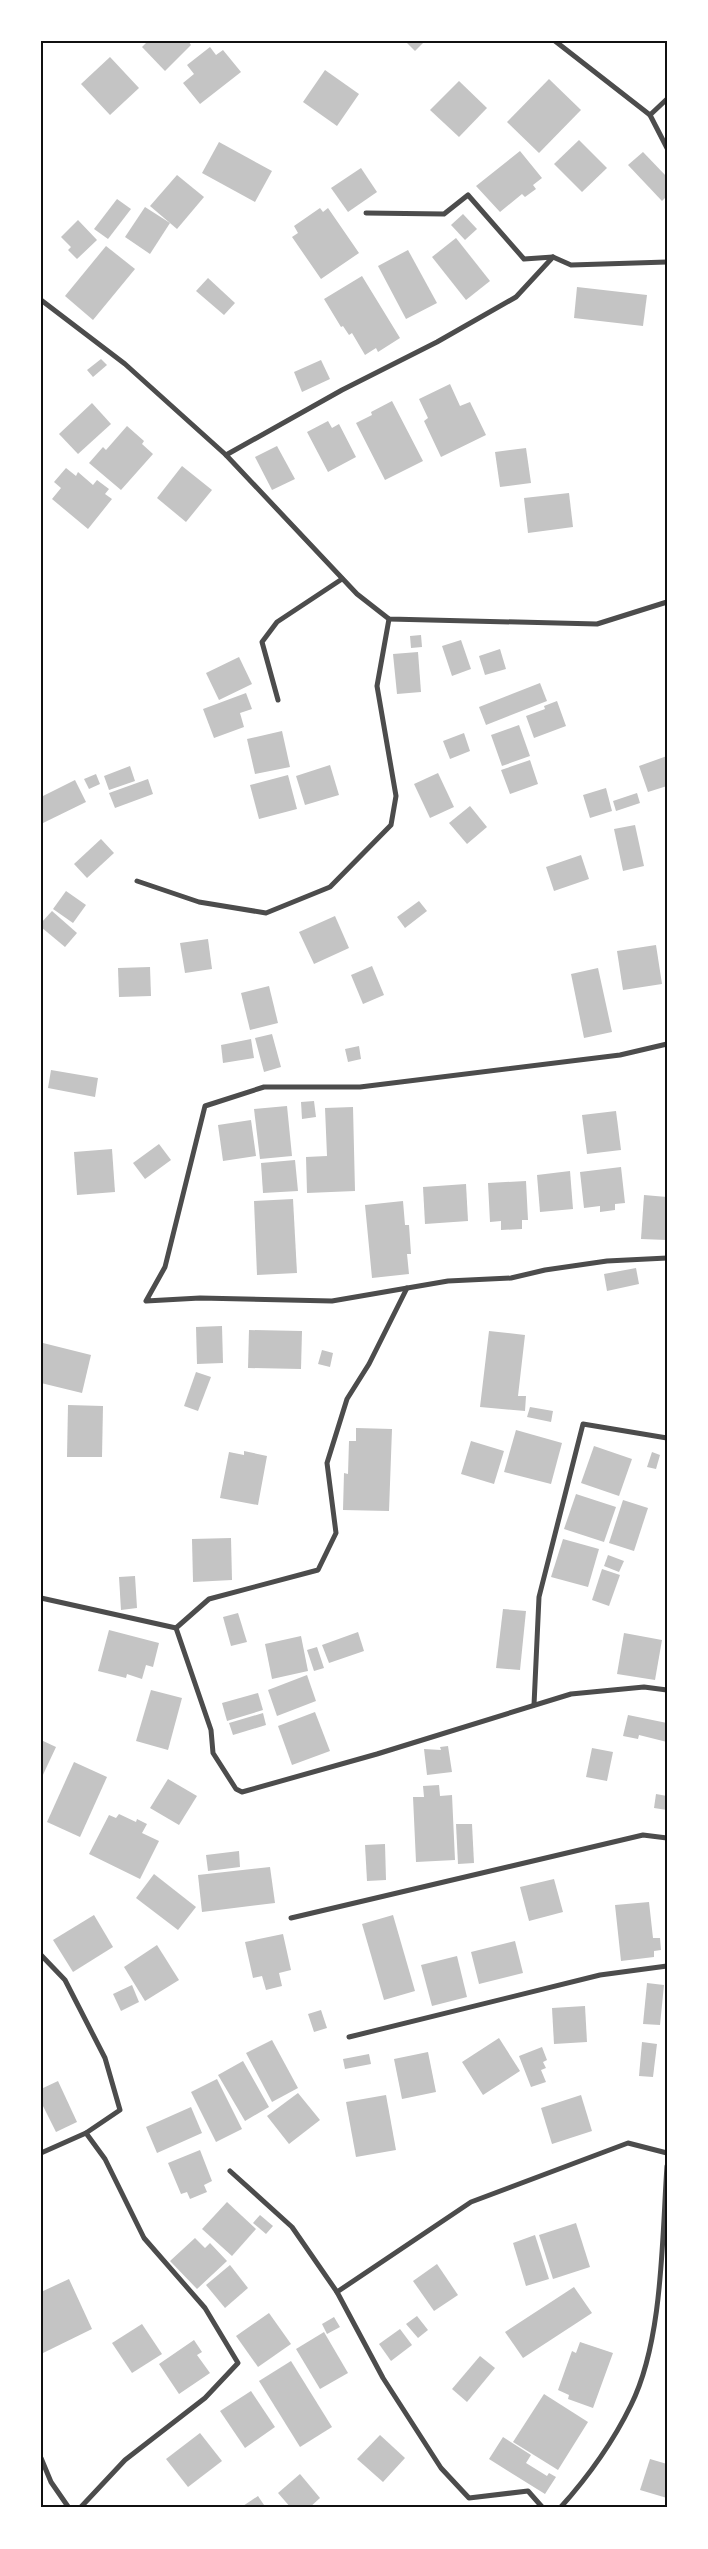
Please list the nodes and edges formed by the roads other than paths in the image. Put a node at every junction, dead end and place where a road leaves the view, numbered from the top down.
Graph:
1 (555, 41) edge
2 (667, 98) edge
3 (650, 115) junction
4 (667, 148) edge
5 (366, 213) dead end
6 (553, 257) junction
7 (667, 262) edge
8 (41, 300) edge
9 (226, 455) junction
10 (342, 579) junction
11 (667, 602) edge
12 (389, 619) junction
13 (278, 700) dead end
14 (137, 881) dead end
15 (667, 1044) edge
16 (667, 1258) edge
17 (407, 1288) junction
18 (667, 1438) edge
19 (41, 1598) edge
20 (176, 1628) junction
21 (667, 1690) edge
22 (534, 1705) junction
23 (667, 1838) edge
24 (291, 1918) dead end
25 (41, 1955) edge
26 (667, 1966) edge
27 (349, 2037) dead end
28 (86, 2133) junction
29 (41, 2153) edge
30 (667, 2153) edge
31 (667, 2166) edge
32 (230, 2171) dead end
33 (666, 2186) edge
34 (337, 2292) junction
35 (41, 2458) edge
36 (69, 2508) edge
37 (80, 2508) edge
38 (543, 2508) edge
39 (560, 2508) edge

1 - 3 street
2 - 3 street
3 - 4 street
5 - 6 street
6 - 7 street
6 - 9 street
8 - 9 street
9 - 10 street
10 - 12 street
10 - 13 street
11 - 12 street
12 - 14 street
15 - 17 street
16 - 17 street
17 - 20 street
18 - 22 street
19 - 20 street
20 - 22 street
21 - 22 street
23 - 24 street
25 - 28 street
26 - 27 street
28 - 29 street
28 - 37 street
30 - 34 street
31 - 33 street
32 - 34 street
33 - 39 street
34 - 38 street
35 - 36 street

